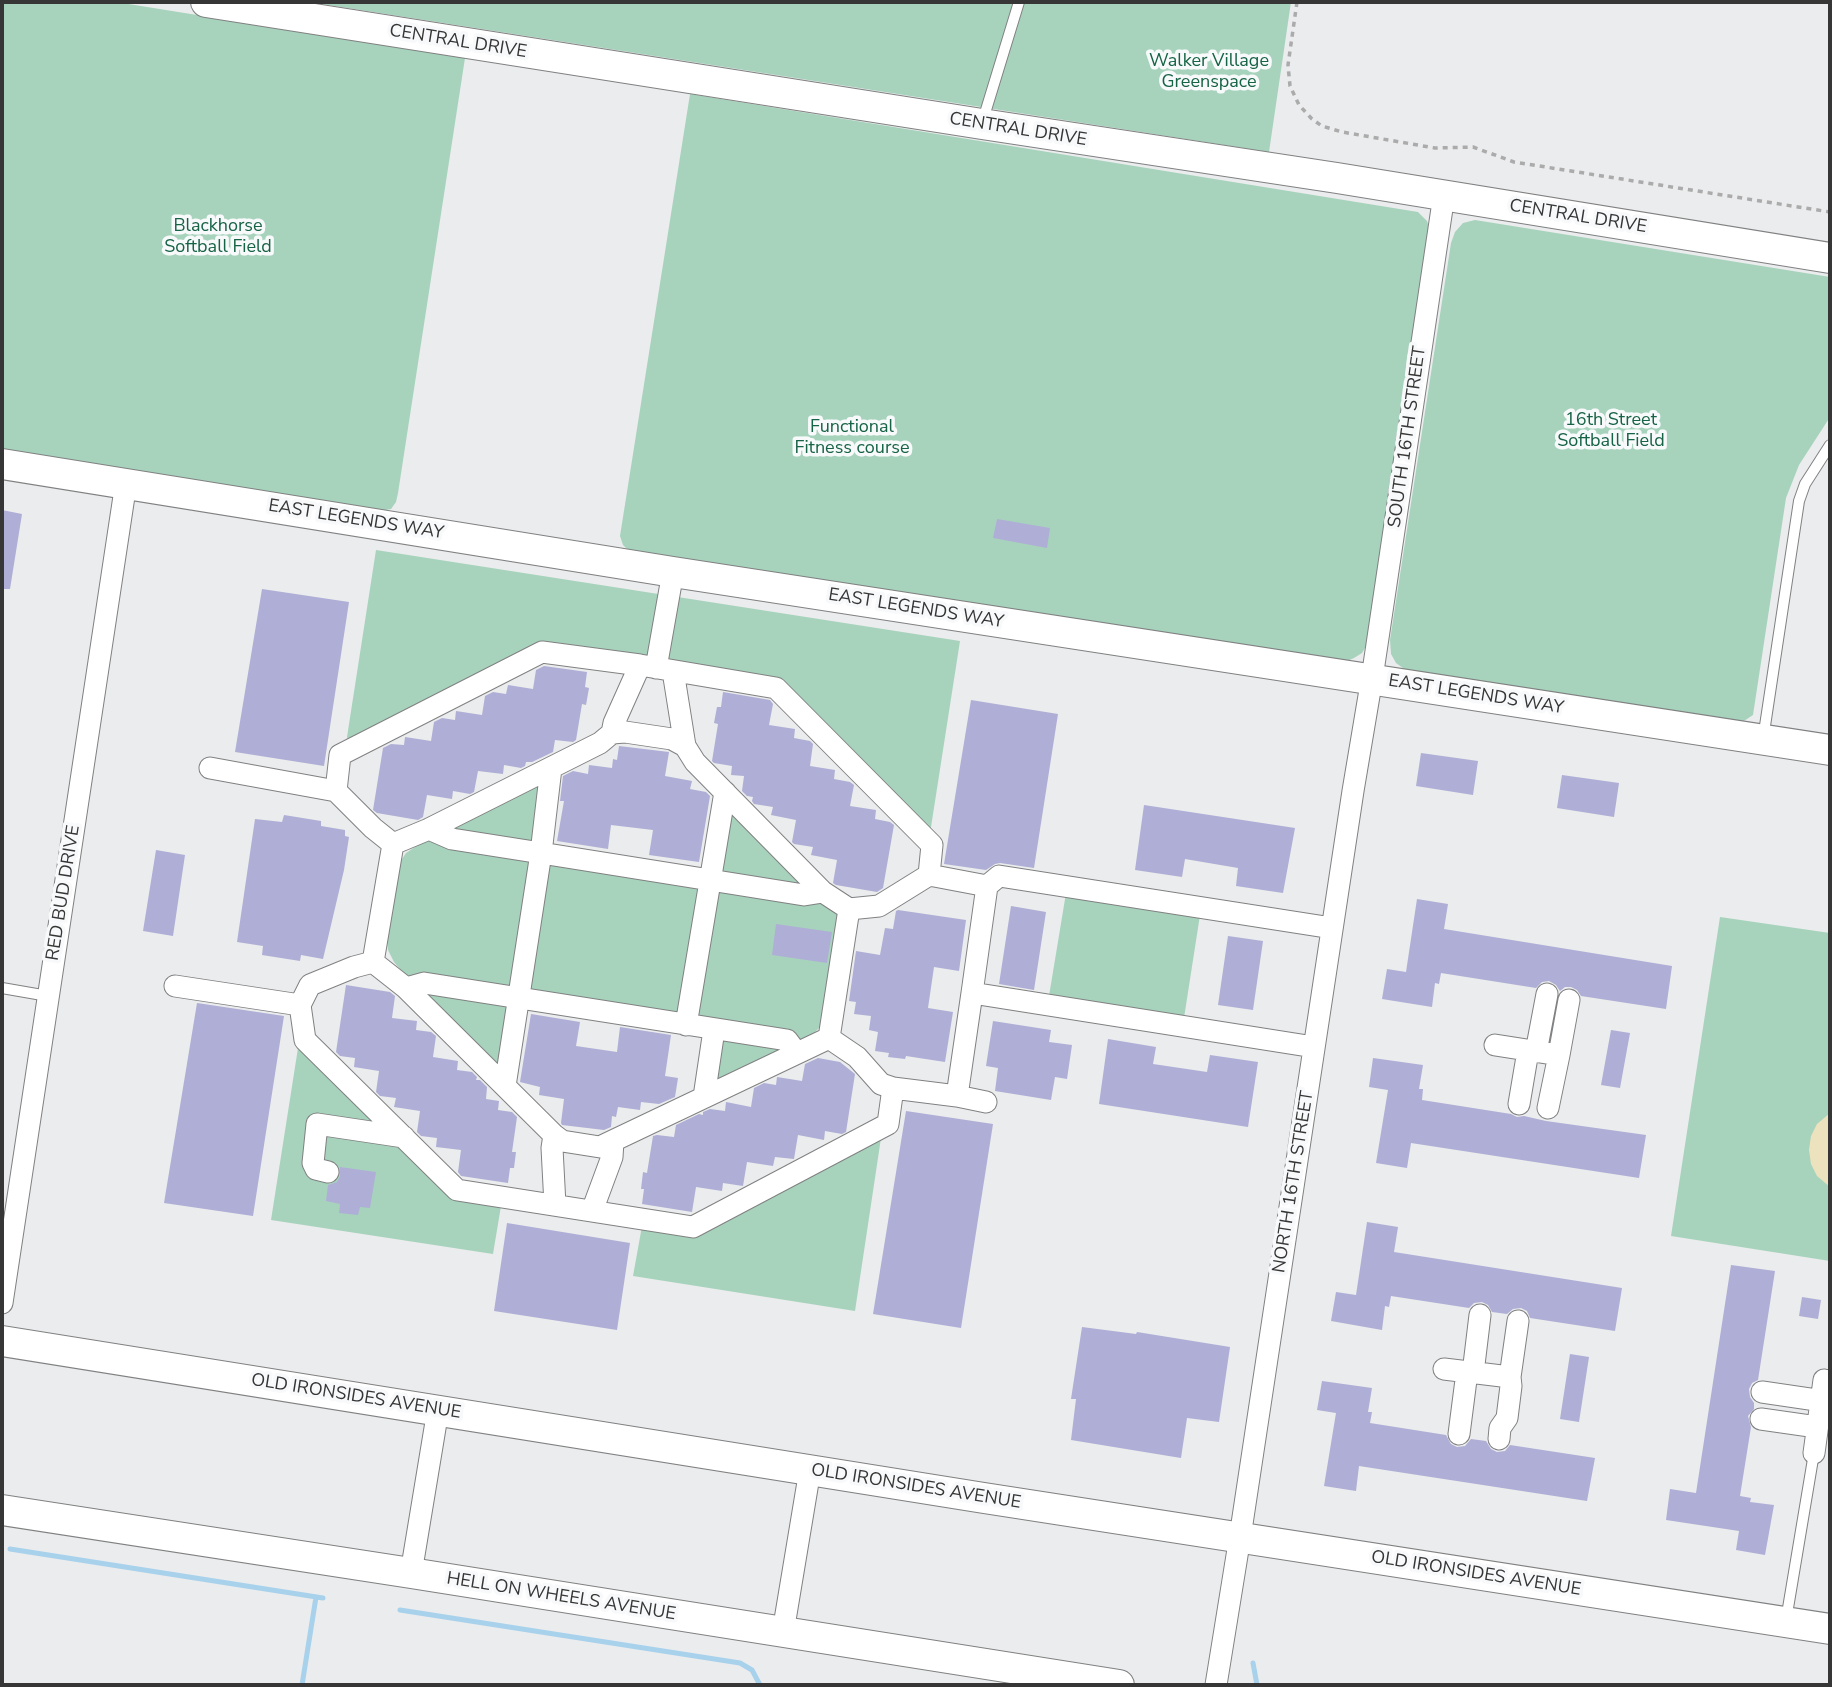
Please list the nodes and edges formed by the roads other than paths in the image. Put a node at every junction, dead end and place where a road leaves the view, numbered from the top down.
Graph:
1 (206, 2) edge
2 (1019, 2) edge
3 (982, 124) junction
4 (1444, 195) junction
5 (1830, 258) edge
6 (1830, 445) edge
7 (2, 464) edge
8 (126, 483) junction
9 (673, 572) junction
10 (656, 668) junction
11 (1373, 678) junction
12 (612, 733) junction
13 (1762, 740) junction
14 (685, 746) junction
15 (1830, 750) edge
16 (210, 768) dead end
17 (551, 768) junction
18 (335, 791) junction
19 (725, 792) junction
20 (429, 829) junction
21 (393, 844) junction
22 (541, 853) junction
23 (929, 875) junction
24 (710, 880) junction
25 (987, 886) junction
26 (822, 892) junction
27 (849, 909) junction
28 (1332, 928) junction
29 (373, 962) junction
30 (175, 986) dead end
31 (2, 988) edge
32 (406, 988) junction
33 (972, 993) junction
34 (1547, 994) dead end
35 (48, 996) junction
36 (518, 999) junction
37 (1569, 1000) dead end
38 (300, 1005) junction
39 (686, 1025) junction
40 (714, 1030) junction
41 (829, 1038) junction
42 (1495, 1045) dead end
43 (1314, 1047) junction
44 (1532, 1051) junction
45 (796, 1052) junction
46 (1559, 1055) junction
47 (505, 1086) junction
48 (893, 1088) junction
49 (957, 1096) junction
50 (704, 1097) junction
51 (986, 1102) dead end
52 (1519, 1104) dead end
53 (1548, 1108) dead end
54 (554, 1135) junction
55 (404, 1138) junction
56 (613, 1141) junction
57 (328, 1172) dead end
58 (555, 1205) junction
59 (592, 1211) junction
60 (2, 1303) edge
61 (1480, 1315) dead end
62 (1518, 1321) dead end
63 (2, 1342) edge
64 (1444, 1369) dead end
65 (1470, 1372) junction
66 (1510, 1377) junction
67 (1830, 1381) edge
68 (1762, 1392) dead end
69 (1826, 1401) edge
70 (438, 1410) junction
71 (1761, 1419) dead end
72 (1817, 1427) junction
73 (1459, 1434) dead end
74 (1499, 1438) dead end
75 (1814, 1453) joint
76 (810, 1470) junction
77 (2, 1510) edge
78 (1240, 1537) junction
79 (411, 1573) junction
80 (1785, 1622) junction
81 (1830, 1629) edge
82 (783, 1632) junction
83 (1119, 1685) edge
84 (1216, 1685) edge

1 - 3 street, CENTRAL DRIVE
2 - 3 lane
3 - 4 street, CENTRAL DRIVE
4 - 5 street, CENTRAL DRIVE
4 - 11 street, SOUTH 16TH STREET
6 - 13 lane
7 - 8 street, EAST LEGENDS WAY
8 - 9 street, EAST LEGENDS WAY
8 - 35 street, RED BUD DRIVE
9 - 10 street
9 - 11 street, EAST LEGENDS WAY
10 - 12 street
10 - 14 street
10 - 18 street
10 - 23 street
11 - 13 street, EAST LEGENDS WAY
11 - 28 street, NORTH 16TH STREET
12 - 14 street
12 - 17 street
13 - 15 street, EAST LEGENDS WAY
14 - 19 street
16 - 18 street
17 - 20 street
17 - 22 street
18 - 21 street
19 - 24 street
19 - 26 street
20 - 21 street
20 - 22 street
21 - 29 street
22 - 24 street
22 - 36 street
23 - 25 street
23 - 27 street
24 - 26 street
24 - 39 street
25 - 28 street
25 - 33 street
26 - 27 street
27 - 41 street
28 - 43 street, NORTH 16TH STREET
29 - 32 street
29 - 38 street
30 - 38 street
31 - 35 lane
32 - 36 street
32 - 47 street
33 - 43 street
33 - 49 street
34 - 44 street
35 - 60 street, RED BUD DRIVE
36 - 39 street
36 - 47 street
37 - 46 street
38 - 55 street
39 - 40 street
40 - 45 street
40 - 50 street
41 - 45 street
41 - 48 street
42 - 44 street
43 - 78 street, NORTH 16TH STREET
44 - 46 street
44 - 52 street
45 - 50 street
46 - 53 street
47 - 54 street
48 - 49 street
48 - 59 street
49 - 51 street
50 - 56 street
54 - 56 street
54 - 58 street
55 - 57 street
55 - 58 street
56 - 59 street
58 - 59 street
61 - 65 street
62 - 66 street
63 - 70 street, OLD IRONSIDES AVENUE
64 - 65 street
65 - 66 street
65 - 73 street
66 - 74 street
67 - 69 street
68 - 69 street
69 - 72 street
70 - 76 street, OLD IRONSIDES AVENUE
70 - 79 street
71 - 72 street
72 - 75 street
75 - 80 lane
76 - 78 street, OLD IRONSIDES AVENUE
76 - 82 street
77 - 79 street, HELL ON WHEELS AVENUE
78 - 80 street, OLD IRONSIDES AVENUE
78 - 84 street, NORTH 16TH STREET
79 - 82 street, HELL ON WHEELS AVENUE
80 - 81 street, OLD IRONSIDES AVENUE
82 - 83 street, HELL ON WHEELS AVENUE

